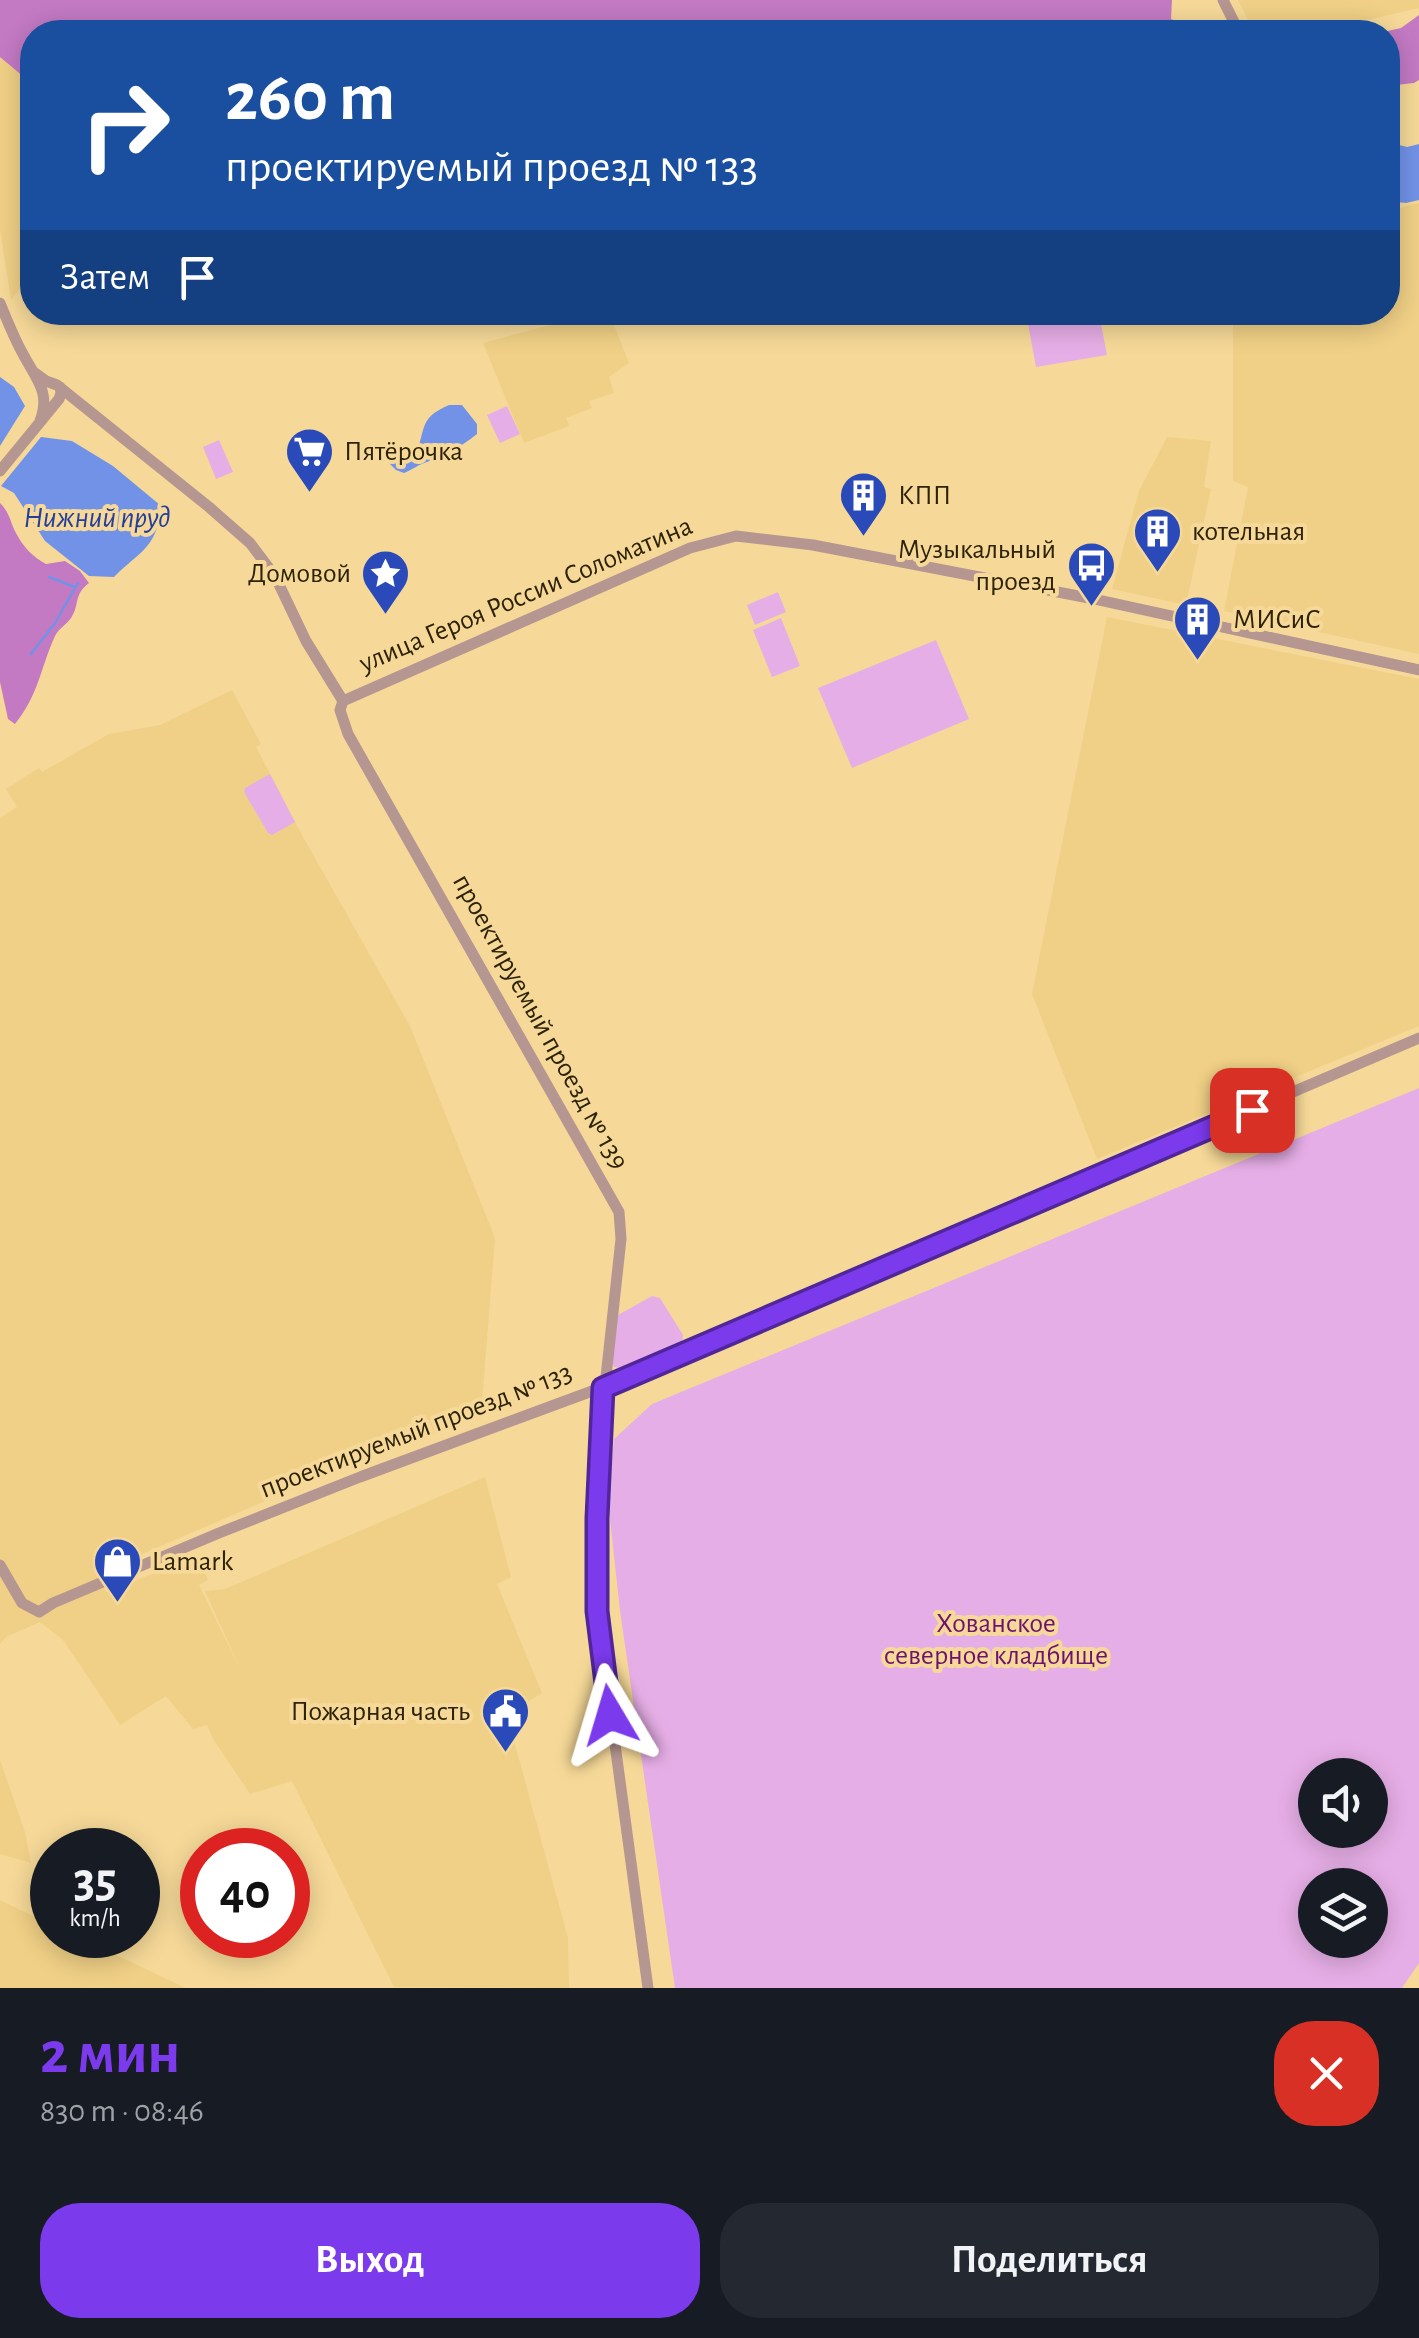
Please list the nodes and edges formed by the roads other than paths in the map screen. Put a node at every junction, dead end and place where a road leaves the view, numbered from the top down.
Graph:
1 (0, 302) edge
2 (35, 373) junction
3 (57, 392) junction
4 (43, 396) junction
5 (40, 421) junction
6 (0, 471) edge
7 (1419, 670) edge
8 (343, 702) junction
9 (1419, 1038) edge
10 (603, 1388) junction
11 (0, 1565) edge
12 (648, 1988) edge

1 - 2 street
2 - 3 street
2 - 4 street
3 - 4 street, улица Героя России Соломатина
3 - 5 street
3 - 8 street, улица Героя России Соломатина
4 - 5 street
5 - 6 street
7 - 8 street, улица Героя России Соломатина
8 - 10 street, проектируемый проезд № 139
9 - 10 street, проектируемый проезд № 133
10 - 11 street, проектируемый проезд № 133
10 - 12 street, проектируемый проезд № 139

